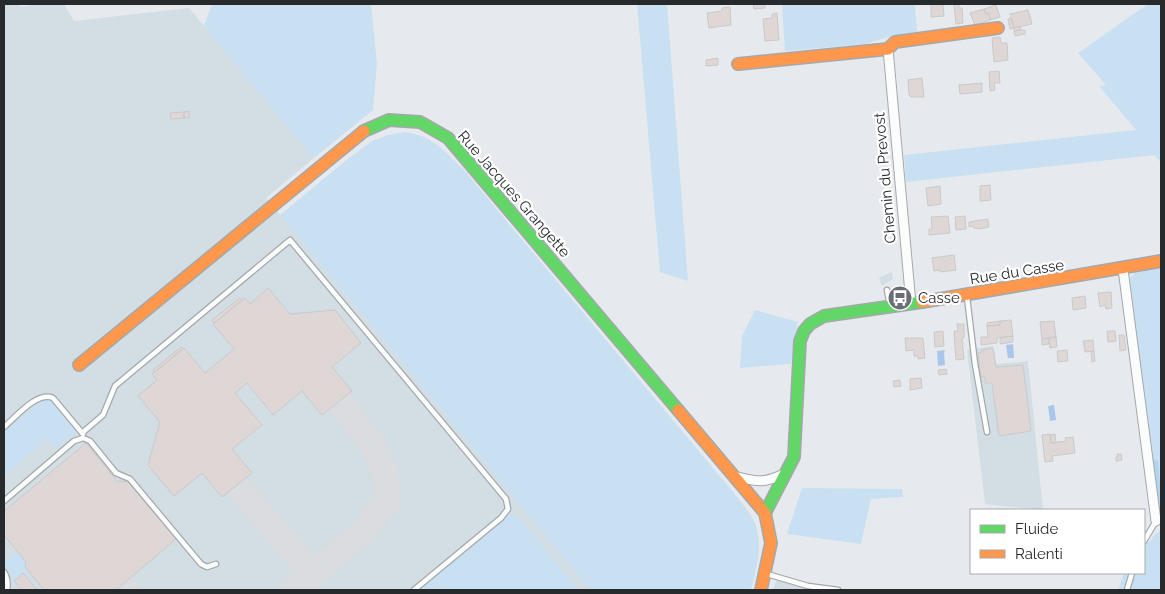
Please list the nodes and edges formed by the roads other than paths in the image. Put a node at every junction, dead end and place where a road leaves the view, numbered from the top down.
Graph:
1 (998, 28) dead end
2 (888, 49) junction
3 (738, 64) dead end
4 (1161, 261) edge
5 (1123, 269) junction
6 (887, 290) dead end
7 (967, 295) junction
8 (911, 304) junction
9 (890, 307) junction
10 (79, 364) dead end
11 (4, 427) edge
12 (987, 432) dead end
13 (83, 435) junction
14 (788, 472) junction
15 (734, 476) junction
16 (4, 501) edge
17 (765, 512) junction
18 (1156, 520) joint
19 (1145, 539) edge
20 (216, 564) dead end
21 (4, 572) edge
22 (766, 574) junction
23 (1132, 574) edge
24 (7, 590) edge
25 (414, 590) edge
26 (761, 590) edge
27 (838, 590) edge
28 (1127, 590) edge

1 - 2 street
2 - 3 street
2 - 8 street, Chemin du Prevost
4 - 5 street, Rue du Casse
5 - 7 street, Rue du Casse
5 - 18 street
6 - 9 lane
7 - 8 street, Rue du Casse
7 - 12 lane
8 - 9 street, Rue du Casse
9 - 14 street, Rue du Casse
10 - 15 street, Rue Jacques Grangette
11 - 13 lane
13 - 16 lane
13 - 20 lane
13 - 25 lane
14 - 15 street
14 - 17 street, Rue du Casse
15 - 17 street, Rue Jacques Grangette
17 - 22 street, Rue Jacques Grangette
18 - 19 lane
21 - 24 lane
22 - 26 street, Rue Jacques Grangette
22 - 27 lane
23 - 28 lane

